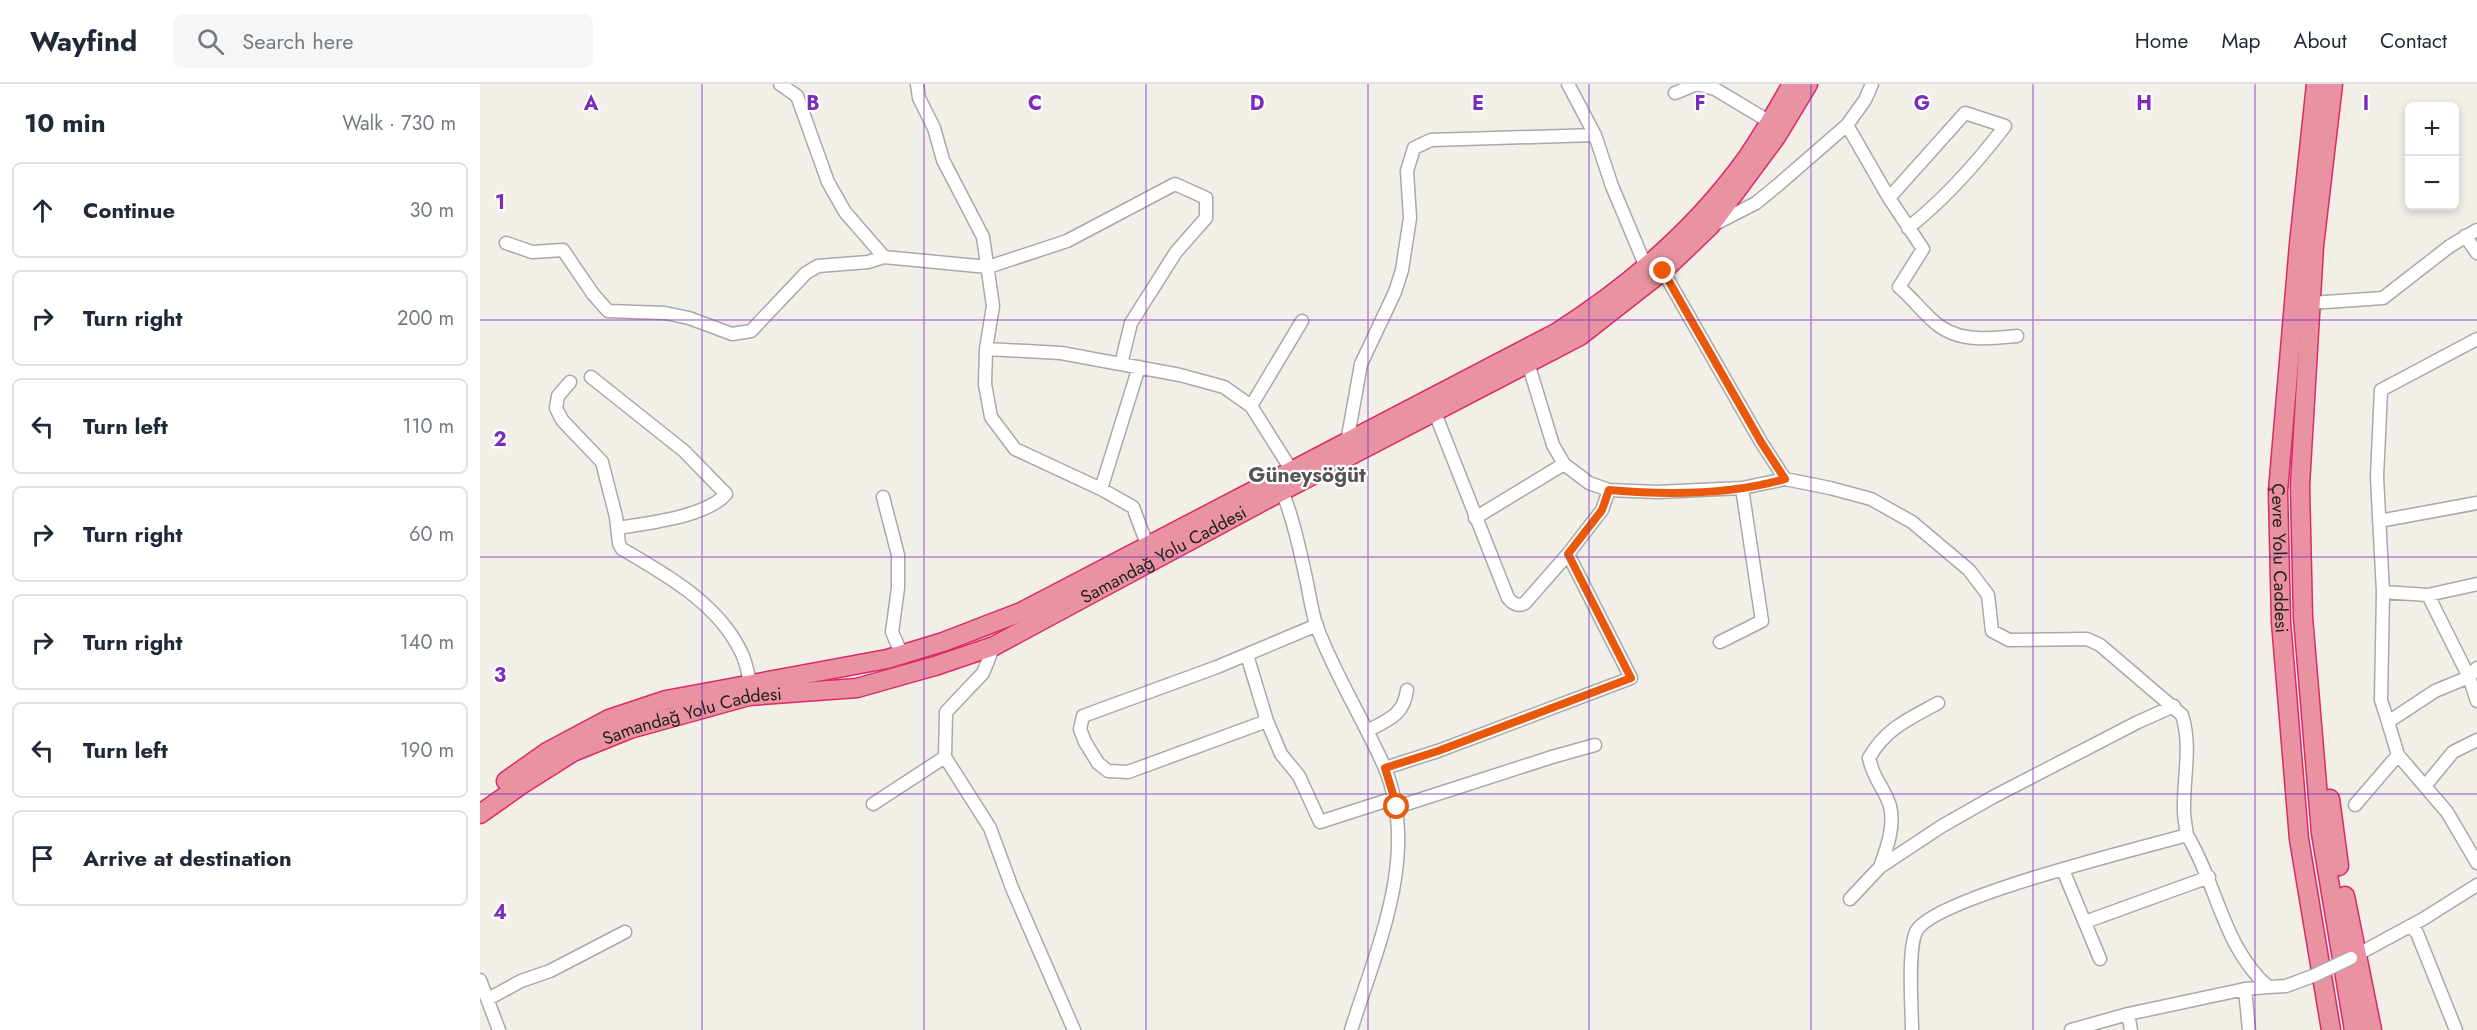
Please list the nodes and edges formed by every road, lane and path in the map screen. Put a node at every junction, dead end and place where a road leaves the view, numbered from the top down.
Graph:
1 (780, 84) edge
2 (917, 84) edge
3 (1568, 84) edge
4 (1697, 84) edge
5 (1792, 84) edge
6 (1808, 84) edge
7 (1872, 84) edge
8 (2316, 84) edge
9 (2333, 84) edge
10 (1676, 93) dead end
11 (1770, 122) junction
12 (1846, 125) junction
13 (1595, 135) junction
14 (1889, 198) junction
15 (1710, 226) junction
16 (1908, 228) junction
17 (2477, 230) edge
18 (2465, 237) junction
19 (506, 243) dead end
20 (2477, 253) edge
21 (884, 257) junction
22 (988, 267) junction
23 (1654, 269) junction
24 (2311, 303) junction
25 (1302, 321) dead end
26 (2017, 336) dead end
27 (2477, 339) edge
28 (986, 349) junction
29 (1528, 363) junction
30 (1121, 364) junction
31 (1139, 367) junction
32 (591, 377) dead end
33 (570, 382) dead end
34 (1251, 406) junction
35 (1435, 413) junction
36 (1347, 442) junction
37 (1564, 464) junction
38 (1292, 471) junction
39 (1785, 479) junction
40 (1742, 488) junction
41 (1101, 489) junction
42 (1609, 490) junction
43 (1282, 491) junction
44 (883, 497) dead end
45 (2477, 503) edge
46 (1475, 518) junction
47 (2379, 521) junction
48 (618, 528) junction
49 (1148, 547) junction
50 (1568, 554) junction
51 (2477, 584) edge
52 (2383, 592) junction
53 (2428, 595) junction
54 (1317, 625) junction
55 (1720, 642) dead end
56 (994, 646) junction
57 (1247, 654) junction
58 (902, 655) junction
59 (2284, 663) junction
60 (2473, 672) edge
61 (751, 686) junction
62 (1407, 690) dead end
63 (2477, 701) edge
64 (1938, 703) dead end
65 (2174, 706) junction
66 (2310, 706) junction
67 (1267, 721) junction
68 (2388, 722) junction
69 (1367, 731) junction
70 (2477, 740) edge
71 (1594, 745) dead end
72 (2398, 755) junction
73 (945, 757) junction
74 (1385, 768) junction
75 (2425, 786) junction
76 (480, 799) edge
77 (873, 804) dead end
78 (2355, 805) dead end
79 (1397, 807) junction
80 (480, 814) edge
81 (2187, 835) junction
82 (2477, 863) edge
83 (1880, 867) junction
84 (2063, 870) junction
85 (2210, 877) junction
86 (2477, 885) edge
87 (1851, 899) dead end
88 (2085, 922) junction
89 (2410, 926) junction
90 (625, 932) dead end
91 (2353, 956) junction
92 (2100, 959) dead end
93 (2311, 977) junction
94 (480, 980) edge
95 (2268, 987) junction
96 (2245, 988) junction
97 (488, 999) junction
98 (2128, 1014) junction
99 (499, 1030) edge
100 (1074, 1030) edge
101 (1351, 1030) edge
102 (1912, 1030) edge
103 (2071, 1030) edge
104 (2131, 1030) edge
105 (2249, 1030) edge
106 (2322, 1030) edge
107 (2331, 1030) edge
108 (2354, 1030) edge
109 (2372, 1030) edge
110 (2456, 1030) edge

1 - 21 street
2 - 22 street
3 - 13 street
4 - 10 street
4 - 11 street
5 - 11 highway, Samandağ Yolu Caddesi
6 - 15 highway, Samandağ Yolu Caddesi
7 - 12 street
8 - 59 highway, Çevre Yolu Caddesi
9 - 24 highway, Çevre Yolu Caddesi
11 - 23 highway, Samandağ Yolu Caddesi
12 - 14 street
12 - 15 street
13 - 23 street
13 - 36 street
14 - 16 street
14 - 16 street
15 - 23 highway, Samandağ Yolu Caddesi
16 - 26 street
17 - 18 street
18 - 20 street
18 - 24 street
19 - 21 street
21 - 22 street
22 - 28 street
22 - 30 street
23 - 29 highway, Samandağ Yolu Caddesi
23 - 36 highway, Samandağ Yolu Caddesi
23 - 39 street
24 - 66 highway, Çevre Yolu Caddesi
25 - 34 street
27 - 47 street
28 - 30 street
28 - 41 street
29 - 35 highway, Samandağ Yolu Caddesi
29 - 37 street
30 - 31 street
31 - 34 street
31 - 41 street
32 - 48 street
33 - 48 street
34 - 38 street
35 - 43 highway, Samandağ Yolu Caddesi
35 - 46 street
36 - 38 highway, Samandağ Yolu Caddesi
37 - 42 street
37 - 46 street
38 - 49 highway, Samandağ Yolu Caddesi
39 - 40 street
39 - 65 street
40 - 42 street
40 - 55 street
41 - 49 street
42 - 50 street
43 - 54 street
43 - 56 highway, Samandağ Yolu Caddesi
44 - 58 street
45 - 47 street
46 - 50 street
47 - 52 street
48 - 61 street
49 - 58 highway, Samandağ Yolu Caddesi
50 - 74 street
51 - 53 street
52 - 53 street
52 - 68 street
53 - 60 street
54 - 57 street
54 - 69 street
56 - 73 street
56 - 80 highway, Samandağ Yolu Caddesi
57 - 67 street
57 - 67 street
58 - 61 highway, Samandağ Yolu Caddesi
59 - 93 highway
59 - 107 highway, Çevre Yolu Caddesi
60 - 63 street
60 - 68 street
61 - 76 highway, Samandağ Yolu Caddesi
62 - 69 street
64 - 83 street
65 - 81 street
65 - 83 street
66 - 91 highway
66 - 108 highway, Çevre Yolu Caddesi
67 - 79 street
68 - 72 street
69 - 74 street
70 - 75 street
71 - 79 street
72 - 75 street
72 - 78 street
73 - 77 street
73 - 100 street
74 - 79 street
75 - 82 street
79 - 101 street
81 - 84 street
81 - 85 street
83 - 87 street
84 - 88 street
84 - 102 street
85 - 88 street
85 - 95 street
86 - 89 street
88 - 92 street
89 - 91 street
89 - 110 street
90 - 97 street
91 - 93 street, bridge
91 - 109 highway
93 - 95 street
93 - 106 highway
94 - 97 street
95 - 96 street
96 - 98 street
96 - 105 street
97 - 99 street
98 - 103 street
98 - 104 street

